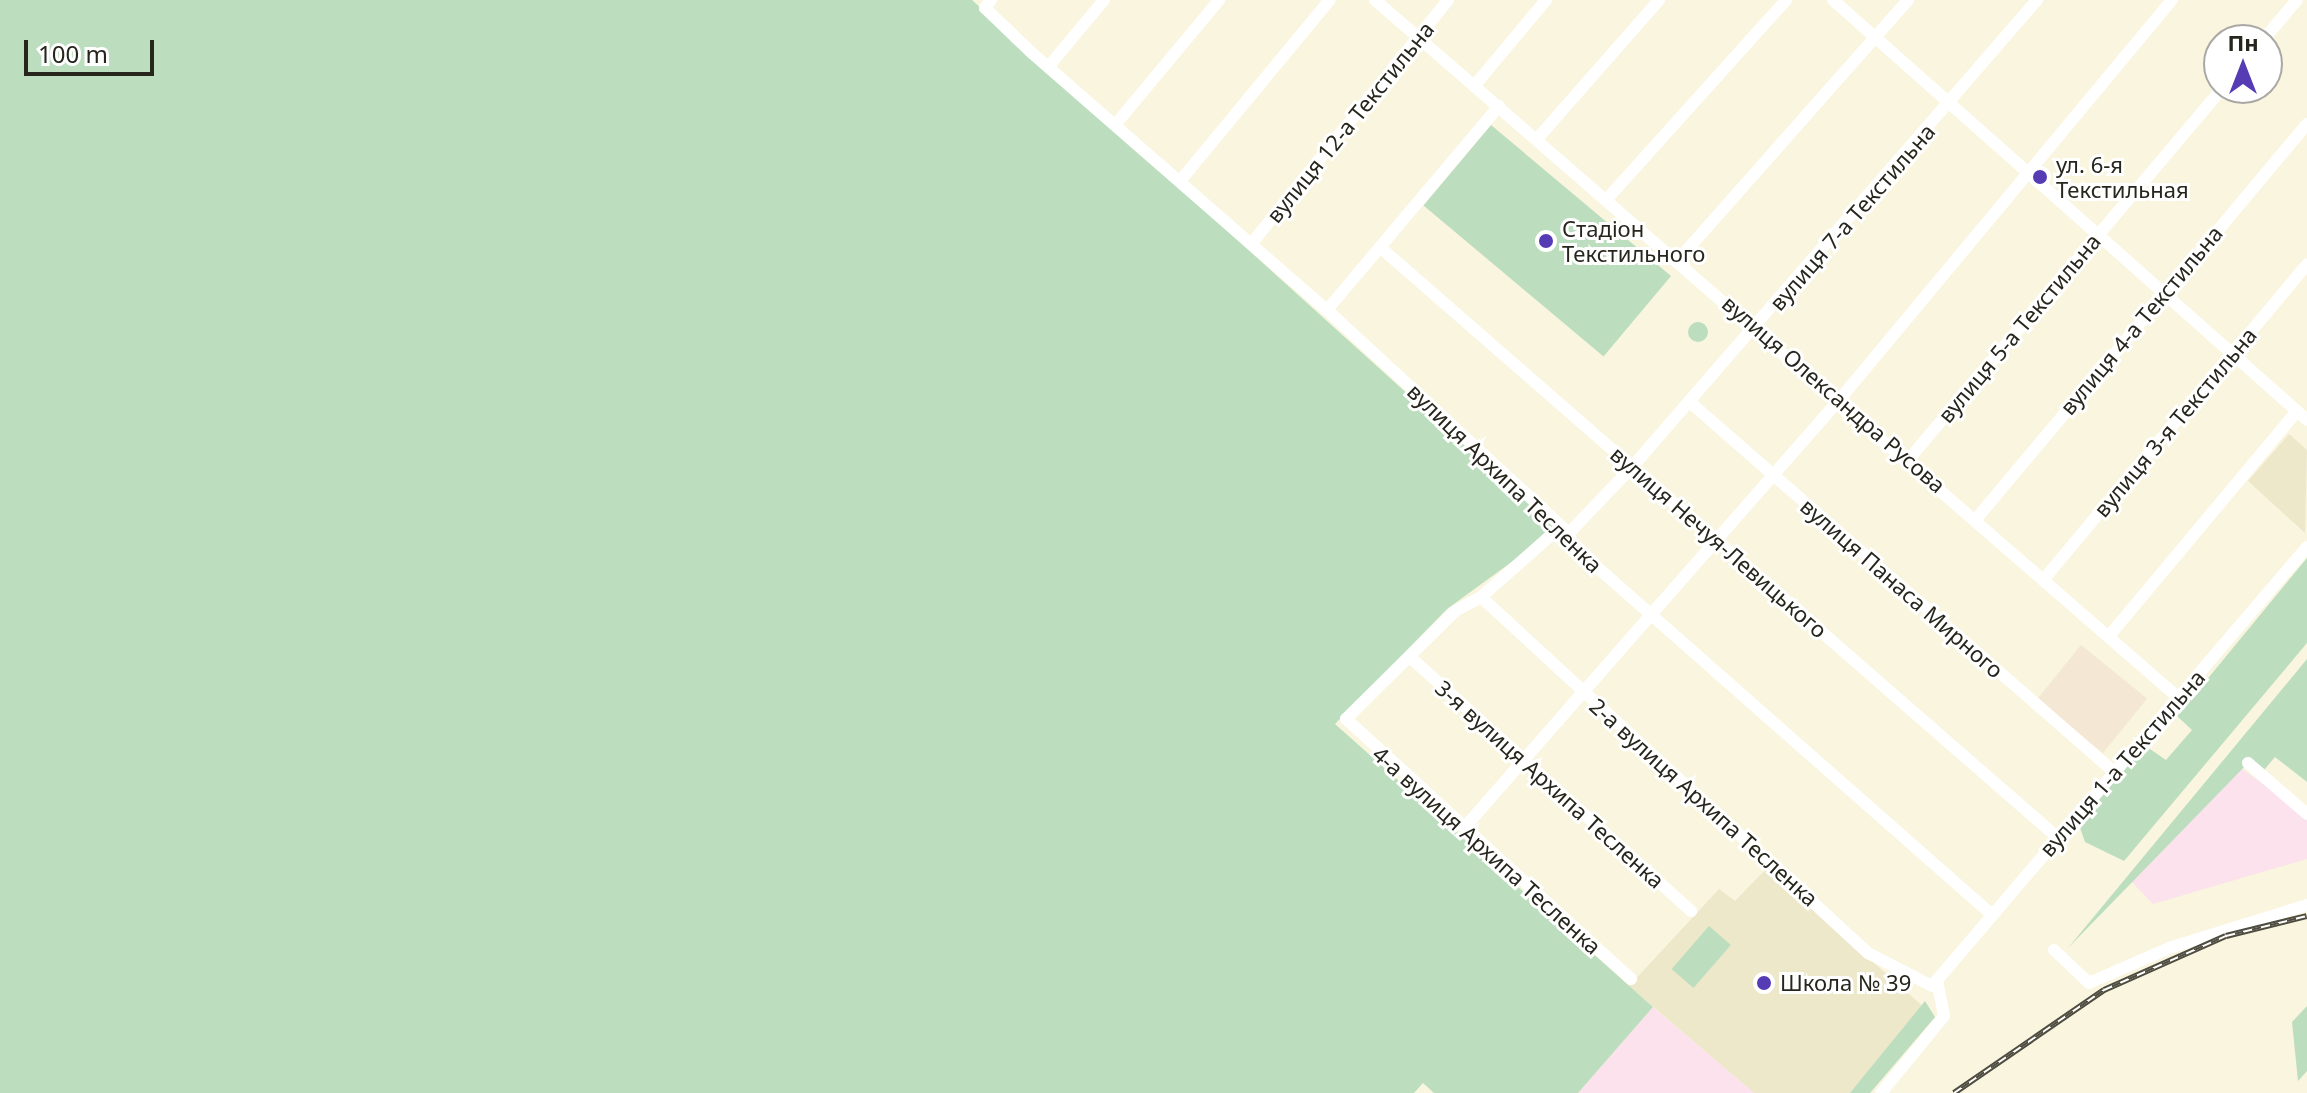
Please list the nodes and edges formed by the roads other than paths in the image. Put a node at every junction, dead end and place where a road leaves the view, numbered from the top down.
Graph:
1 (1104, 0) edge
2 (1219, 0) edge
3 (1330, 0) edge
4 (1375, 0) edge
5 (1448, 0) edge
6 (1546, 0) edge
7 (1659, 0) edge
8 (1786, 0) edge
9 (1833, 0) edge
10 (1908, 0) edge
11 (2037, 0) edge
12 (2172, 0) edge
13 (2299, 0) edge
14 (988, 4) edge
15 (2307, 4) edge
16 (2277, 24) edge
17 (1419, 37) junction
18 (1875, 39) junction
19 (1049, 66) junction
20 (1475, 85) junction
21 (1949, 103) junction
22 (2209, 104) edge
23 (1499, 106) junction
24 (2307, 124) edge
25 (1115, 125) junction
26 (1537, 139) junction
27 (2028, 172) junction
28 (1180, 181) junction
29 (1607, 199) junction
30 (2100, 234) junction
31 (1252, 243) junction
32 (1381, 248) junction
33 (1679, 259) junction
34 (2307, 264) edge
35 (2164, 292) junction
36 (1327, 310) junction
37 (1757, 328) junction
38 (2231, 354) junction
39 (1840, 399) junction
40 (1692, 404) junction
41 (2303, 413) edge
42 (1909, 459) junction
43 (1633, 466) junction
44 (1771, 475) junction
45 (1977, 518) junction
46 (1569, 533) junction
47 (1714, 539) junction
48 (2307, 547) edge
49 (2044, 579) junction
50 (1481, 597) junction
51 (1652, 614) junction
52 (2109, 636) junction
53 (1410, 657) junction
54 (1585, 694) junction
55 (2180, 699) junction
56 (1346, 719) joint
57 (1524, 762) junction
58 (2248, 763) dead end
59 (2113, 771) junction
60 (2307, 814) edge
61 (1465, 827) junction
62 (2057, 837) junction
63 (2307, 905) edge
64 (1691, 911) dead end
65 (1991, 914) junction
66 (2054, 950) dead end
67 (1631, 979) dead end
68 (1937, 980) junction
69 (1881, 1093) edge

1 - 19 street
2 - 25 street
3 - 28 street
4 - 17 street, вулиця Олександра Русова
5 - 17 street, вулиця 12-а Текстильна
6 - 20 street
7 - 26 street
8 - 29 street
9 - 18 street
10 - 18 street
11 - 21 street, вулиця 7-а Текстильна
12 - 27 street
13 - 15 street
13 - 16 street
14 - 19 street, вулиця Архипа Тесленка
17 - 20 street, вулиця Олександра Русова
17 - 31 street, вулиця 12-а Текстильна
18 - 21 street
18 - 33 street
19 - 25 street, вулиця Архипа Тесленка
20 - 23 street, вулиця Олександра Русова
21 - 27 street
21 - 37 street, вулиця 7-а Текстильна
22 - 30 street, вулиця 5-а Текстильна
23 - 26 street, вулиця Олександра Русова
23 - 32 street
24 - 35 street, вулиця 4-а Текстильна
25 - 28 street, вулиця Архипа Тесленка
26 - 29 street, вулиця Олександра Русова
27 - 30 street
27 - 39 street
28 - 31 street, вулиця Архипа Тесленка
29 - 33 street, вулиця Олександра Русова
30 - 35 street
30 - 42 street, вулиця 5-а Текстильна
31 - 36 street, вулиця Архипа Тесленка
32 - 36 street
32 - 43 street, вулиця Нечуя-Левицького
33 - 37 street, вулиця Олександра Русова
34 - 38 street, вулиця 3-я Текстильна
35 - 38 street
35 - 45 street, вулиця 4-а Текстильна
36 - 46 street, вулиця Архипа Тесленка
37 - 39 street, вулиця Олександра Русова
37 - 40 street, вулиця 7-а Текстильна
38 - 41 street
38 - 49 street, вулиця 3-я Текстильна
39 - 42 street, вулиця Олександра Русова
39 - 44 street
40 - 43 street, вулиця 7-а Текстильна
40 - 44 street, вулиця Панаса Мирного
41 - 52 street
42 - 45 street, вулиця Олександра Русова
43 - 46 street, вулиця 7-а Текстильна
43 - 47 street, вулиця Нечуя-Левицького
44 - 47 street
44 - 59 street, вулиця Панаса Мирного
45 - 49 street, вулиця Олександра Русова
46 - 50 street, вулиця 7-а Текстильна
46 - 51 street, вулиця Архипа Тесленка
47 - 51 street
47 - 62 street, вулиця Нечуя-Левицького
48 - 55 street, вулиця 1-а Текстильна
49 - 52 street, вулиця Олександра Русова
50 - 53 street, вулиця 7-а Текстильна
50 - 54 street, 2-а вулиця Архипа Тесленка
51 - 54 street
51 - 65 street, вулиця Архипа Тесленка
52 - 55 street, вулиця Олександра Русова
53 - 56 street, вулиця 7-а Текстильна
53 - 57 street, 3-я вулиця Архипа Тесленка
54 - 57 street
54 - 68 street, 2-а вулиця Архипа Тесленка
55 - 59 street, вулиця 1-а Текстильна
56 - 61 street, 4-а вулиця Архипа Тесленка
57 - 61 street
57 - 64 street, 3-я вулиця Архипа Тесленка
58 - 60 street
59 - 62 street, вулиця 1-а Текстильна
61 - 67 street, 4-а вулиця Архипа Тесленка
62 - 65 street, вулиця 1-а Текстильна
63 - 66 street
65 - 68 street, вулиця 1-а Текстильна
68 - 69 street

